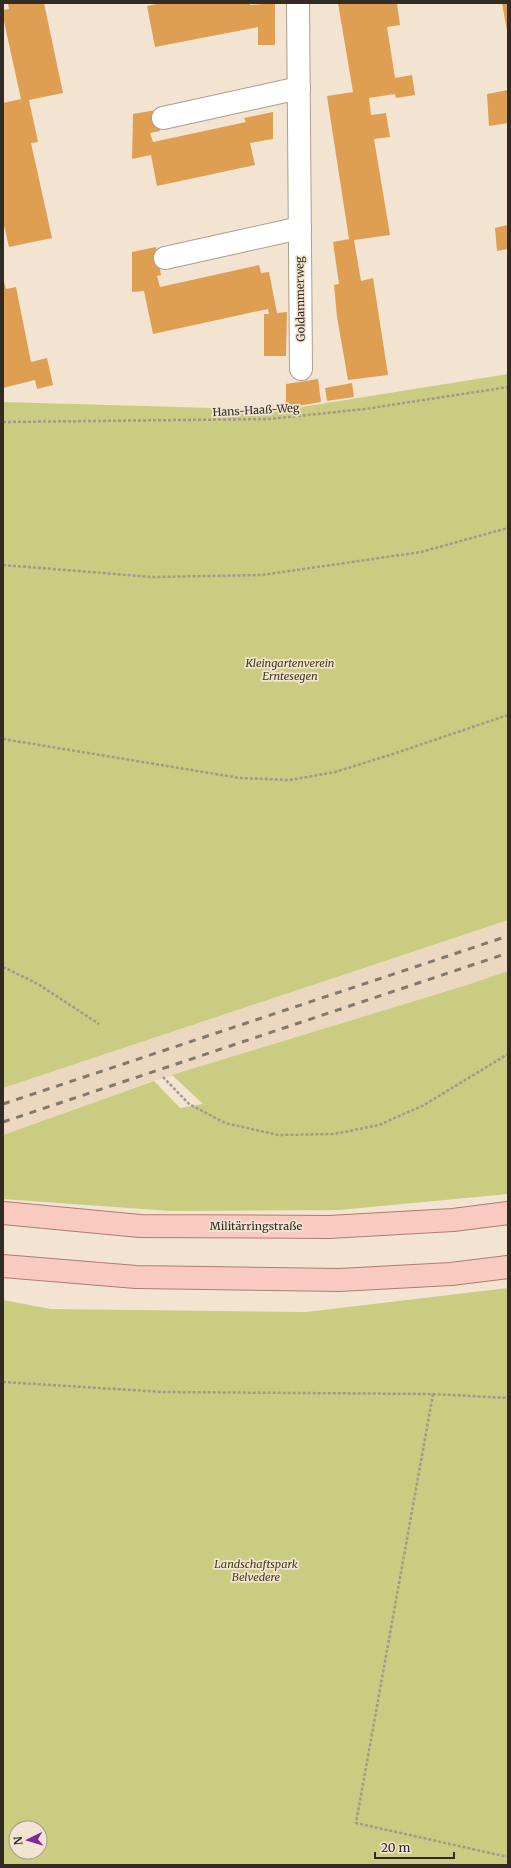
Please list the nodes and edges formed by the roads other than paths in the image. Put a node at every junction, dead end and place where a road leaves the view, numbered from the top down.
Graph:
1 (298, 3) edge
2 (299, 88) junction
3 (163, 118) dead end
4 (300, 228) junction
5 (165, 258) dead end
6 (301, 369) dead end
7 (3, 1213) edge
8 (508, 1213) edge
9 (3, 1266) edge
10 (508, 1267) edge

1 - 2 street, Goldammerweg
2 - 3 street
2 - 4 street, Goldammerweg
4 - 5 street
4 - 6 street, Goldammerweg
7 - 8 main road, Militärringstraße
9 - 10 main road

